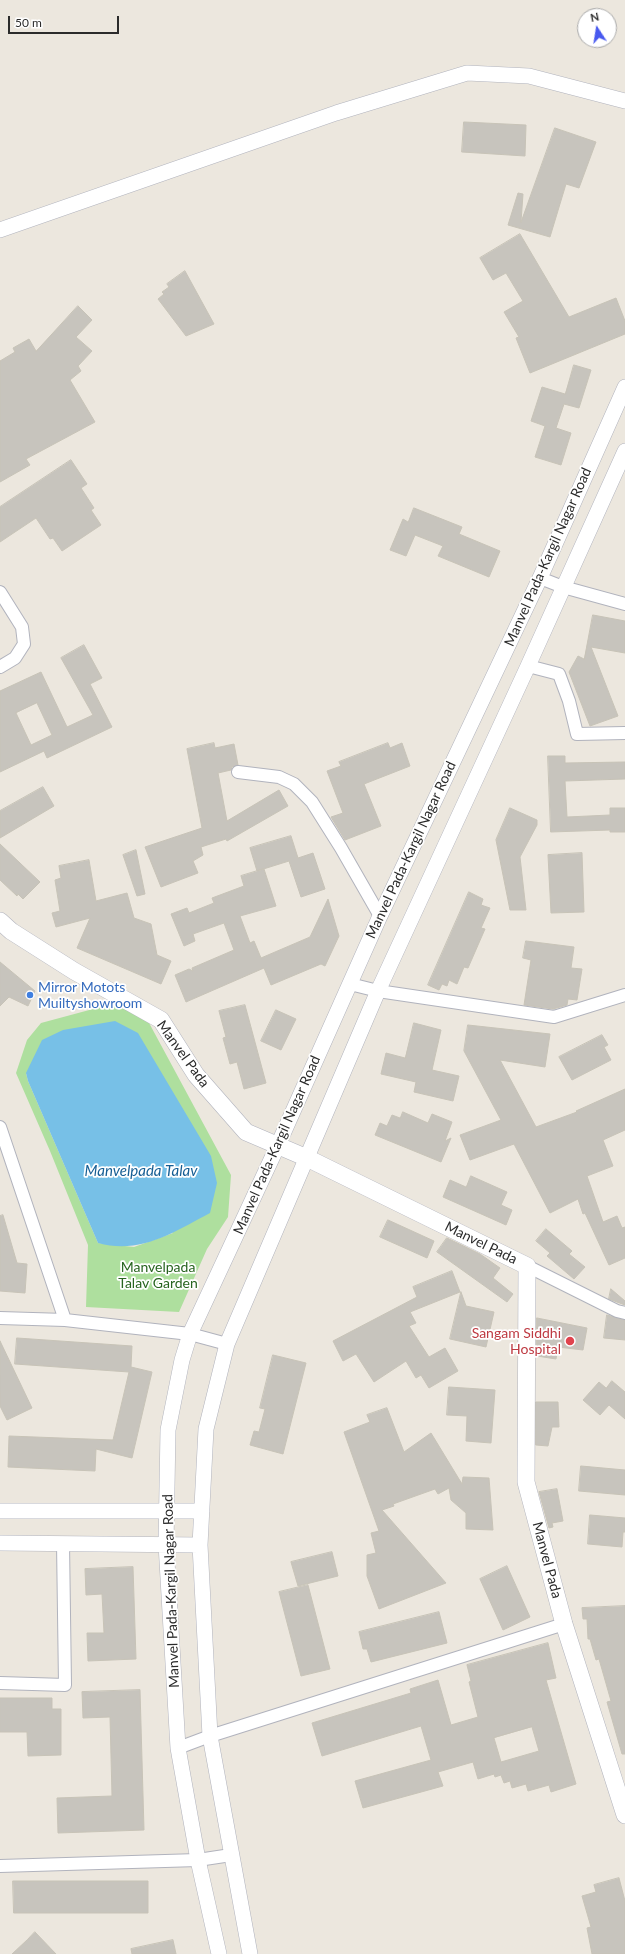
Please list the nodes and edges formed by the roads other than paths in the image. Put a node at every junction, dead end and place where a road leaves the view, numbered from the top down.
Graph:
1 (625, 101) edge
2 (0, 230) edge
3 (625, 387) edge
4 (625, 451) edge
5 (540, 578) junction
6 (563, 587) junction
7 (0, 592) edge
8 (625, 604) edge
9 (528, 666) junction
10 (0, 667) edge
11 (625, 733) edge
12 (238, 772) dead end
13 (380, 916) junction
14 (0, 920) edge
15 (350, 984) junction
16 (378, 991) junction
17 (625, 995) edge
18 (0, 1128) edge
19 (278, 1145) junction
20 (307, 1158) junction
21 (527, 1266) junction
22 (625, 1313) edge
23 (0, 1318) edge
24 (65, 1320) junction
25 (190, 1334) junction
26 (227, 1344) junction
27 (0, 1511) edge
28 (202, 1511) junction
29 (167, 1512) junction
30 (0, 1543) edge
31 (63, 1543) junction
32 (166, 1544) junction
33 (200, 1545) junction
34 (564, 1624) junction
35 (0, 1682) edge
36 (210, 1736) junction
37 (178, 1748) junction
38 (625, 1815) edge
39 (231, 1856) junction
40 (198, 1860) junction
41 (0, 1866) edge
42 (219, 1954) edge
43 (250, 1954) edge

1 - 2 street
3 - 5 street, Manvel Pada-Kargil Nagar Road
4 - 6 street, Manvel Pada-Kargil Nagar Road
5 - 6 street
5 - 13 street, Manvel Pada-Kargil Nagar Road
6 - 8 street
6 - 9 street, Manvel Pada-Kargil Nagar Road
7 - 10 street
9 - 11 street
9 - 16 street, Manvel Pada-Kargil Nagar Road
12 - 13 street
13 - 15 street, Manvel Pada-Kargil Nagar Road
14 - 19 main road, Manvel Pada
15 - 16 street
15 - 19 street, Manvel Pada-Kargil Nagar Road
16 - 17 street
16 - 20 street, Manvel Pada-Kargil Nagar Road
18 - 24 street
19 - 20 main road, Manvel Pada
19 - 25 street, Manvel Pada-Kargil Nagar Road
20 - 21 main road, Manvel Pada
20 - 26 street, Manvel Pada-Kargil Nagar Road
21 - 22 street
21 - 34 main road, Manvel Pada
23 - 24 street
24 - 25 street
25 - 26 street
25 - 29 street, Manvel Pada-Kargil Nagar Road
26 - 28 street, Manvel Pada-Kargil Nagar Road
27 - 29 street
28 - 29 street
28 - 33 street, Manvel Pada-Kargil Nagar Road
29 - 32 street, Manvel Pada-Kargil Nagar Road
30 - 31 street
31 - 32 street
31 - 35 street
32 - 33 street
32 - 37 street, Manvel Pada-Kargil Nagar Road
33 - 36 street, Manvel Pada-Kargil Nagar Road
34 - 36 street
34 - 38 main road, Manvel Pada
36 - 37 street
36 - 39 street, Manvel Pada-Kargil Nagar Road
37 - 40 street, Manvel Pada-Kargil Nagar Road
39 - 40 street
39 - 43 street, Manvel Pada-Kargil Nagar Road
40 - 41 street
40 - 42 street, Manvel Pada-Kargil Nagar Road

